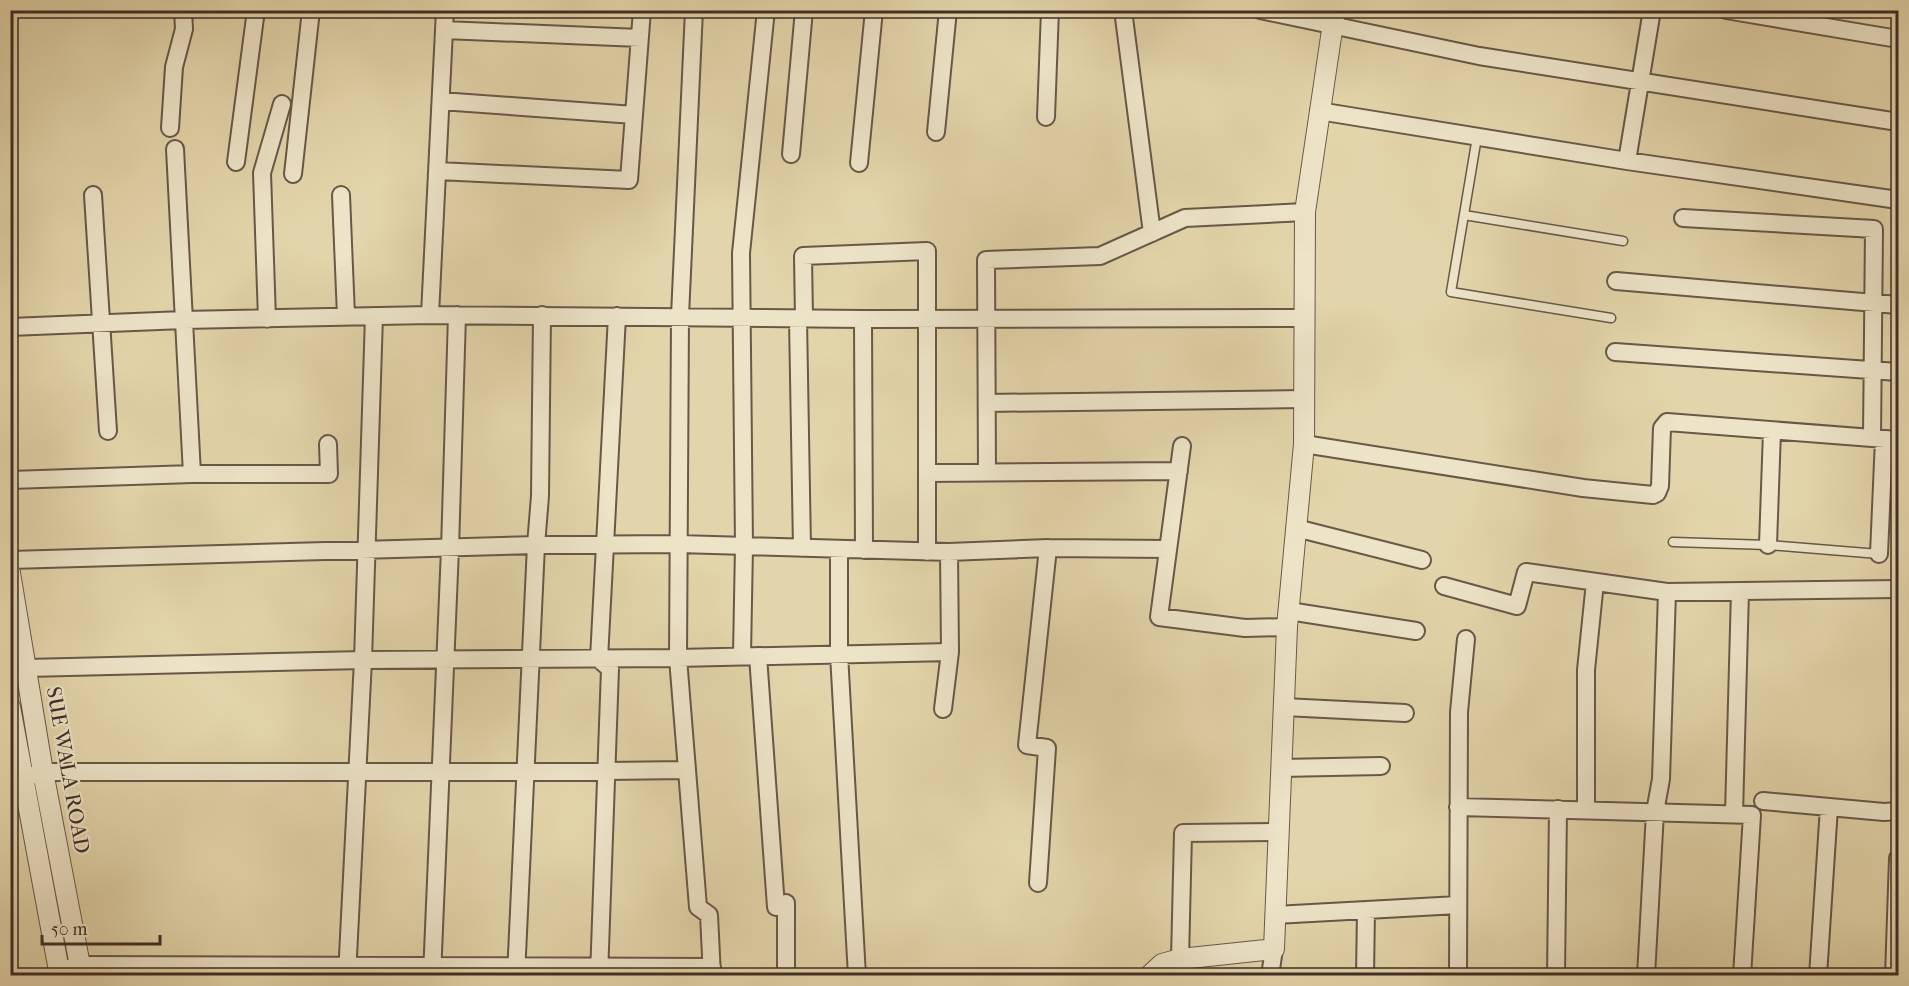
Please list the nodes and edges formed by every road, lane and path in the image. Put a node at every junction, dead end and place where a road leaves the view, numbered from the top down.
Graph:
1 (183, 10) edge
2 (256, 10) edge
3 (311, 10) edge
4 (445, 10) edge
5 (642, 10) edge
6 (694, 10) edge
7 (766, 10) edge
8 (804, 10) edge
9 (874, 10) edge
10 (948, 10) edge
11 (1050, 10) edge
12 (1123, 10) edge
13 (1260, 10) edge
14 (1652, 10) edge
15 (1726, 10) edge
16 (1334, 19) edge
17 (444, 30) junction
18 (640, 38) junction
19 (1899, 39) edge
20 (1641, 82) junction
21 (441, 101) junction
22 (282, 104) dead end
23 (1319, 111) junction
24 (634, 115) junction
25 (1046, 117) dead end
26 (1899, 122) edge
27 (170, 128) dead end
28 (936, 132) dead end
29 (1477, 137) junction
30 (175, 149) dead end
31 (791, 154) dead end
32 (1627, 161) junction
33 (236, 162) dead end
34 (859, 163) dead end
35 (438, 171) junction
36 (292, 174) dead end
37 (93, 195) dead end
38 (341, 195) dead end
39 (1899, 200) edge
40 (1305, 212) junction
41 (1464, 215) junction
42 (1683, 218) dead end
43 (1152, 233) junction
44 (1623, 241) dead end
45 (1616, 281) dead end
46 (1873, 302) junction
47 (1899, 304) edge
48 (430, 315) junction
49 (457, 315) junction
50 (543, 315) junction
51 (346, 316) junction
52 (374, 316) junction
53 (617, 316) junction
54 (680, 316) junction
55 (742, 318) junction
56 (1304, 318) junction
57 (1611, 318) dead end
58 (267, 319) junction
59 (801, 319) junction
60 (863, 319) junction
61 (926, 319) junction
62 (986, 319) junction
63 (184, 320) junction
64 (101, 322) junction
65 (10, 327) edge
66 (1615, 352) dead end
67 (1873, 370) junction
68 (1899, 372) edge
69 (1304, 399) junction
70 (987, 403) junction
71 (108, 431) dead end
72 (1772, 431) junction
73 (1885, 439) edge
74 (328, 444) dead end
75 (1304, 444) junction
76 (1182, 446) dead end
77 (1179, 471) junction
78 (987, 472) junction
79 (927, 473) junction
80 (192, 474) junction
81 (10, 480) edge
82 (1296, 528) junction
83 (1673, 542) dead end
84 (604, 544) junction
85 (679, 544) junction
86 (536, 545) junction
87 (1768, 545) junction
88 (744, 546) junction
89 (802, 548) junction
90 (1048, 548) junction
91 (367, 549) junction
92 (450, 549) junction
93 (839, 549) junction
94 (1168, 549) junction
95 (864, 550) junction
96 (927, 552) junction
97 (950, 552) junction
98 (1879, 554) joint
99 (10, 560) edge
100 (1422, 560) dead end
101 (10, 573) edge
102 (1595, 582) junction
103 (1444, 586) dead end
104 (1899, 589) edge
105 (1740, 591) junction
106 (1666, 592) junction
107 (1288, 619) junction
108 (1416, 631) dead end
109 (1466, 639) dead end
110 (950, 652) junction
111 (839, 654) junction
112 (750, 656) junction
113 (599, 658) junction
114 (678, 658) junction
115 (445, 659) junction
116 (530, 659) junction
117 (363, 660) junction
118 (27, 668) junction
119 (10, 707) edge
120 (1284, 707) junction
121 (943, 709) dead end
122 (1406, 713) dead end
123 (1381, 766) dead end
124 (1281, 768) junction
125 (686, 770) junction
126 (607, 771) junction
127 (357, 772) junction
128 (441, 772) junction
129 (526, 772) junction
130 (33, 775) junction
131 (1763, 801) dead end
132 (1458, 807) junction
133 (1829, 807) junction
134 (1558, 809) junction
135 (1586, 810) junction
136 (1899, 811) edge
137 (1655, 812) junction
138 (1734, 814) junction
139 (1278, 832) junction
140 (1899, 858) edge
141 (1038, 883) dead end
142 (1458, 905) junction
143 (1366, 910) junction
144 (1275, 915) junction
145 (1274, 949) junction
146 (1180, 959) junction
147 (80, 970) edge
148 (347, 970) edge
149 (432, 971) edge
150 (517, 971) edge
151 (599, 971) edge
152 (712, 971) edge
153 (60, 973) edge
154 (786, 975) edge
155 (857, 975) edge
156 (1149, 975) edge
157 (1270, 975) edge
158 (1365, 975) edge
159 (1458, 975) edge
160 (1556, 975) edge
161 (1646, 975) edge
162 (1742, 975) edge
163 (1818, 975) edge
164 (1894, 975) edge

1 - 27 street
2 - 33 street
3 - 36 street
4 - 17 street
5 - 18 street
6 - 54 street
7 - 55 street
8 - 31 street
9 - 34 street
10 - 28 street
11 - 25 street
12 - 43 street
13 - 16 street
14 - 20 street
15 - 19 street
16 - 20 street
16 - 23 street
17 - 18 street
17 - 21 street
18 - 24 street
20 - 26 street
20 - 32 street
21 - 24 street
21 - 35 street
22 - 58 street
23 - 29 street
23 - 40 street
24 - 35 street
29 - 32 street
29 - 41 lane
30 - 63 street
32 - 39 street
35 - 48 street
37 - 64 street
38 - 51 street
40 - 43 street
40 - 56 street
41 - 44 lane
41 - 57 lane
42 - 46 street
43 - 62 street
45 - 46 street
46 - 47 street
46 - 67 street
48 - 49 street
48 - 52 street
49 - 50 street
49 - 92 street
50 - 53 street
50 - 86 street
51 - 52 street
51 - 58 street
52 - 91 street
53 - 54 street
53 - 84 street
54 - 55 street
54 - 85 street
55 - 59 street
55 - 88 street
56 - 62 street
56 - 69 street
58 - 63 street
59 - 60 street
59 - 61 street
59 - 89 street
60 - 61 street
60 - 95 street
61 - 62 street
61 - 79 street
62 - 70 street
63 - 64 street
63 - 80 street
64 - 65 street
64 - 71 street
66 - 67 street
67 - 68 street
67 - 73 street
69 - 70 street
69 - 75 street
70 - 78 street
72 - 73 street
72 - 75 street
72 - 87 street
73 - 98 street
74 - 80 street
75 - 82 street
76 - 77 street
77 - 78 street
77 - 94 street
78 - 79 street
79 - 96 street
80 - 81 street
82 - 100 street
82 - 107 street
83 - 87 lane
84 - 85 street
84 - 86 street
84 - 113 street
85 - 88 street
85 - 114 street
86 - 92 street
86 - 116 street
87 - 98 lane
88 - 89 street
88 - 112 street
89 - 93 street
90 - 94 street
90 - 97 street
90 - 141 street
91 - 92 street
91 - 99 street
91 - 117 street
92 - 115 street
93 - 95 street
93 - 111 street
94 - 107 street
95 - 96 street
96 - 97 street
97 - 110 street
101 - 118 street, SUE WALA ROAD
102 - 103 street
102 - 106 street
102 - 135 street
104 - 105 street
105 - 106 street
105 - 138 street
106 - 137 street
107 - 108 street
107 - 120 street
109 - 132 street
110 - 111 street
110 - 121 street
111 - 112 street
111 - 155 street
112 - 114 street
112 - 154 street
113 - 114 street
113 - 116 street
113 - 126 street
114 - 125 street
115 - 116 street
115 - 117 street
115 - 128 street
116 - 129 street
117 - 118 street
117 - 127 street
118 - 130 street, SUE WALA ROAD
119 - 130 street
120 - 122 street
120 - 124 street
123 - 124 street
124 - 139 street
125 - 126 street
125 - 152 street
126 - 129 street
126 - 151 street
127 - 128 street
127 - 130 street
127 - 148 street
128 - 129 street
128 - 149 street
129 - 150 street
130 - 147 street, SUE WALA ROAD
130 - 153 street
131 - 133 street
132 - 134 street
132 - 142 street
133 - 136 street
133 - 163 street
134 - 135 street
134 - 160 street
135 - 137 street
137 - 138 street
137 - 161 street
138 - 162 street
139 - 144 street
139 - 146 street
140 - 164 street
142 - 143 street
142 - 159 street
143 - 144 street
143 - 158 street
144 - 145 street
145 - 146 street
145 - 157 street
146 - 156 street
147 - 148 street
147 - 153 street
148 - 149 street
149 - 150 street
150 - 151 street
151 - 152 street

